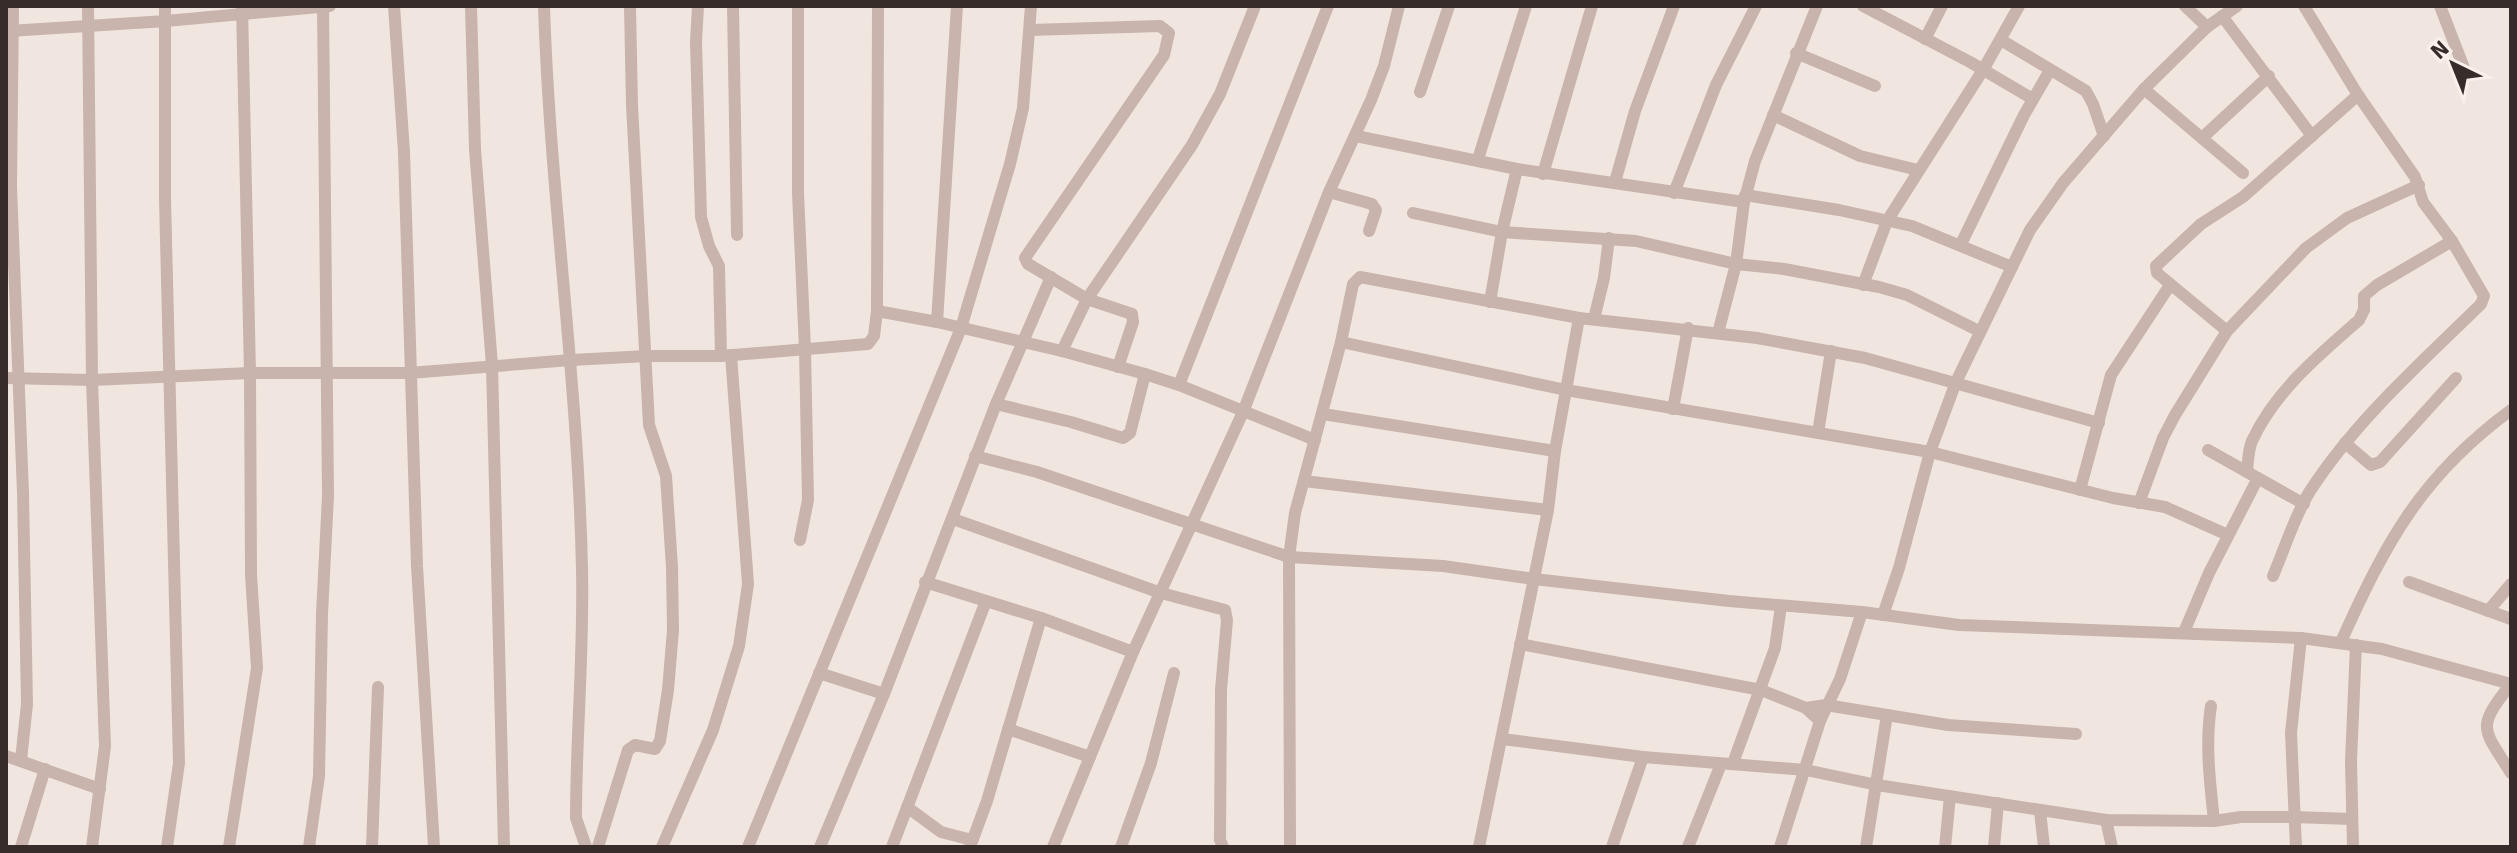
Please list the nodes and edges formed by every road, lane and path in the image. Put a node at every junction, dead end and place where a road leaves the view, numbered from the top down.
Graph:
1 (13, 6) edge
2 (88, 6) edge
3 (165, 6) edge
4 (323, 6) edge
5 (331, 6) edge
6 (394, 6) edge
7 (471, 6) edge
8 (544, 6) edge
9 (630, 6) edge
10 (698, 6) edge
11 (733, 6) edge
12 (798, 6) edge
13 (878, 6) edge
14 (957, 6) edge
15 (1031, 6) edge
16 (1255, 6) edge
17 (1328, 6) edge
18 (1399, 6) edge
19 (1449, 6) edge
20 (1526, 6) edge
21 (1592, 6) edge
22 (1674, 6) edge
23 (1756, 6) edge
24 (1817, 6) edge
25 (1863, 6) edge
26 (1942, 6) edge
27 (2019, 6) edge
28 (2185, 6) edge
29 (2237, 6) edge
30 (2304, 6) edge
31 (2440, 6) edge
32 (242, 10) edge
33 (2222, 16) junction
34 (166, 21) junction
35 (89, 25) junction
36 (2207, 27) junction
37 (10, 30) edge
38 (1030, 30) junction
39 (1925, 39) junction
40 (2001, 40) junction
41 (1796, 53) junction
42 (2464, 68) dead end
43 (1983, 70) junction
44 (2050, 70) junction
45 (2269, 76) junction
46 (1875, 86) dead end
47 (2144, 89) junction
48 (1420, 92) dead end
49 (2358, 95) junction
50 (2033, 99) junction
51 (1773, 115) junction
52 (1356, 136) junction
53 (2104, 136) junction
54 (2312, 136) junction
55 (2202, 138) junction
56 (1478, 159) junction
57 (1517, 169) junction
58 (1918, 170) junction
59 (2243, 173) dead end
60 (1543, 174) junction
61 (1615, 182) junction
62 (2419, 185) junction
63 (1329, 192) junction
64 (1674, 193) junction
65 (1744, 199) junction
66 (1413, 213) dead end
67 (1887, 221) junction
68 (1369, 231) dead end
69 (1502, 232) junction
70 (737, 235) dead end
71 (1609, 238) junction
72 (2452, 241) junction
73 (1961, 244) junction
74 (1736, 264) junction
75 (2012, 267) junction
76 (1051, 277) junction
77 (1863, 285) junction
78 (2170, 285) junction
79 (1087, 299) junction
80 (1490, 302) junction
81 (877, 311) junction
82 (1579, 318) junction
83 (1594, 319) junction
84 (937, 322) junction
85 (961, 328) junction
86 (1688, 328) junction
87 (1979, 331) junction
88 (2227, 331) junction
89 (1718, 333) junction
90 (1024, 342) junction
91 (1341, 342) junction
92 (805, 349) junction
93 (1062, 351) junction
94 (1831, 351) junction
95 (648, 356) junction
96 (726, 356) junction
97 (571, 360) junction
98 (492, 365) junction
99 (1118, 367) junction
100 (250, 373) junction
101 (409, 373) junction
102 (1145, 374) junction
103 (327, 375) junction
104 (171, 377) junction
105 (12, 378) edge
106 (2456, 378) dead end
107 (92, 380) junction
108 (1956, 382) junction
109 (1179, 385) junction
110 (1566, 390) junction
111 (996, 404) junction
112 (1673, 409) junction
113 (2511, 410) edge
114 (1243, 412) junction
115 (1323, 414) junction
116 (2099, 423) junction
117 (1818, 433) junction
118 (1315, 440) junction
119 (2345, 443) junction
120 (2208, 450) dead end
121 (1555, 451) junction
122 (1930, 452) junction
123 (975, 456) junction
124 (2252, 475) junction
125 (1304, 481) junction
126 (2080, 490) junction
127 (2139, 503) junction
128 (2304, 504) junction
129 (1548, 510) junction
130 (953, 519) junction
131 (1190, 525) junction
132 (2228, 535) junction
133 (800, 540) dead end
134 (1289, 557) junction
135 (2273, 576) dead end
136 (1534, 579) junction
137 (925, 582) junction
138 (2409, 582) dead end
139 (2511, 584) edge
140 (1161, 593) junction
141 (986, 601) junction
142 (1781, 606) junction
143 (2488, 611) junction
144 (1862, 612) junction
145 (1883, 615) junction
146 (1041, 618) junction
147 (2511, 619) edge
148 (2184, 632) junction
149 (2301, 638) junction
150 (2341, 642) junction
151 (1520, 644) junction
152 (2356, 645) junction
153 (1133, 652) junction
154 (819, 673) junction
155 (1174, 673) dead end
156 (378, 687) dead end
157 (1761, 690) junction
158 (884, 694) junction
159 (1826, 705) junction
160 (2211, 706) dead end
161 (1806, 708) junction
162 (1887, 715) junction
163 (1820, 721) junction
164 (1008, 729) junction
165 (2076, 734) dead end
166 (1502, 739) junction
167 (6, 756) edge
168 (1090, 757) junction
169 (1643, 757) junction
170 (21, 760) junction
171 (1727, 764) junction
172 (45, 769) junction
173 (1806, 770) junction
174 (2511, 773) edge
175 (1877, 785) junction
176 (100, 789) junction
177 (1950, 796) junction
178 (1998, 803) junction
179 (907, 807) junction
180 (2040, 811) junction
181 (2293, 817) junction
182 (2352, 819) junction
183 (2106, 820) junction
184 (2214, 821) junction
185 (971, 843) edge
186 (21, 847) edge
187 (92, 847) edge
188 (167, 847) edge
189 (229, 847) edge
190 (309, 847) edge
191 (372, 847) edge
192 (434, 847) edge
193 (504, 847) edge
194 (586, 847) edge
195 (598, 847) edge
196 (662, 847) edge
197 (748, 847) edge
198 (820, 847) edge
199 (892, 847) edge
200 (1053, 847) edge
201 (1121, 847) edge
202 (1223, 847) edge
203 (1290, 847) edge
204 (1479, 847) edge
205 (1612, 847) edge
206 (1688, 847) edge
207 (1780, 847) edge
208 (1866, 847) edge
209 (1945, 847) edge
210 (1994, 847) edge
211 (2044, 847) edge
212 (2112, 847) edge
213 (2296, 847) edge
214 (2353, 847) edge

1 - 37 street
2 - 35 street
3 - 34 street
4 - 5 street
4 - 32 street
4 - 103 street
6 - 101 street
7 - 98 street
8 - 97 street
9 - 95 street
10 - 96 street
11 - 70 street
12 - 92 street
13 - 81 street
14 - 84 street
15 - 38 street
16 - 79 street
17 - 109 street
18 - 52 street
19 - 48 street
20 - 56 street
21 - 60 street
22 - 61 street
23 - 64 street
24 - 41 street
25 - 39 street
26 - 39 street
27 - 40 street
28 - 36 street
29 - 33 street
30 - 49 street
31 - 42 street
32 - 34 street
32 - 100 street
33 - 36 street
33 - 45 street
34 - 35 street
34 - 104 street
35 - 37 street
35 - 107 street
36 - 47 street
37 - 105 street
38 - 76 street
38 - 85 street
39 - 43 street
40 - 43 street
40 - 44 street
41 - 46 street
41 - 51 street
43 - 50 street
43 - 58 street
44 - 50 street
44 - 53 street
45 - 54 street
45 - 55 street
47 - 53 street
47 - 55 street
49 - 54 street
49 - 62 street
50 - 73 street
51 - 58 street
51 - 65 street
52 - 56 street
52 - 63 street
53 - 75 street
54 - 78 street
55 - 59 street
56 - 57 street
57 - 60 street
57 - 69 street
58 - 67 street
60 - 61 street
61 - 64 street
62 - 72 street
62 - 88 street
63 - 68 street
63 - 114 street
64 - 65 street
65 - 67 street
65 - 74 street
66 - 69 street
67 - 73 street
67 - 77 street
69 - 71 street
69 - 80 street
71 - 74 street
71 - 83 street
72 - 119 street
72 - 124 street
73 - 75 street
74 - 77 street
74 - 89 street
75 - 87 street
76 - 79 street
76 - 90 street
77 - 87 street
78 - 88 street
78 - 116 street
79 - 93 street
79 - 99 street
80 - 82 street
80 - 91 street
81 - 84 street
81 - 92 street
82 - 83 street
82 - 110 street
83 - 86 street
84 - 85 street
85 - 90 street
85 - 154 street
86 - 89 street
86 - 112 street
87 - 108 street
88 - 127 street
89 - 94 street
90 - 93 street
90 - 111 street
91 - 110 street
91 - 115 street
92 - 96 street
92 - 133 street
93 - 99 street
94 - 108 street
94 - 117 street
95 - 96 street
95 - 97 street
95 - 195 street
96 - 196 street
97 - 98 street
97 - 194 street
98 - 101 street
98 - 193 street
99 - 102 street
100 - 103 street
100 - 104 street
100 - 189 street
101 - 103 street
101 - 192 street
102 - 109 street
102 - 111 street
103 - 190 street
104 - 107 street
104 - 188 street
105 - 107 street
105 - 170 street
106 - 119 street
107 - 176 street
108 - 116 street
108 - 122 street
109 - 114 street
110 - 112 street
110 - 121 street
111 - 123 street
112 - 117 street
113 - 150 street
114 - 118 street
114 - 131 street
115 - 118 street
115 - 121 street
116 - 126 street
117 - 122 street
118 - 125 street
119 - 128 street
120 - 124 street
121 - 129 street
122 - 126 street
122 - 145 street
123 - 130 street
123 - 131 street
124 - 128 street
124 - 132 street
125 - 129 street
125 - 134 street
126 - 127 street
127 - 132 street
128 - 135 street
129 - 136 street
130 - 137 street
130 - 140 street
131 - 134 street
131 - 140 street
132 - 148 street
134 - 136 street
134 - 203 street
136 - 142 street
136 - 151 street
137 - 141 street
137 - 158 street
138 - 143 street
139 - 143 street
140 - 153 street
140 - 202 street
141 - 146 street
141 - 179 street
142 - 144 street
142 - 157 street
143 - 147 street
144 - 145 street
144 - 159 street
145 - 148 street
146 - 153 street
146 - 164 street
148 - 149 street
149 - 150 street
149 - 181 street
150 - 152 street
151 - 157 street
151 - 166 street
152 - 174 street
152 - 182 street
153 - 168 street
154 - 158 street
154 - 197 street
155 - 201 street
156 - 191 street
157 - 161 street
157 - 171 street
158 - 198 street
159 - 161 street
159 - 162 street
159 - 163 street
160 - 184 street
161 - 163 street
162 - 165 street
162 - 175 street
163 - 173 street
164 - 168 street
164 - 185 street
166 - 169 street
166 - 204 street
167 - 170 street
168 - 200 street
169 - 171 street
169 - 205 street
170 - 172 street
171 - 173 street
171 - 206 street
172 - 176 street
172 - 186 street
173 - 175 street
173 - 207 street
175 - 177 street
175 - 208 street
176 - 187 street
177 - 178 street
177 - 209 street
178 - 180 street
178 - 210 street
179 - 185 street
179 - 199 street
180 - 183 street
180 - 211 street
181 - 182 street
181 - 184 street
181 - 213 street
182 - 214 street
183 - 184 street
183 - 212 street

